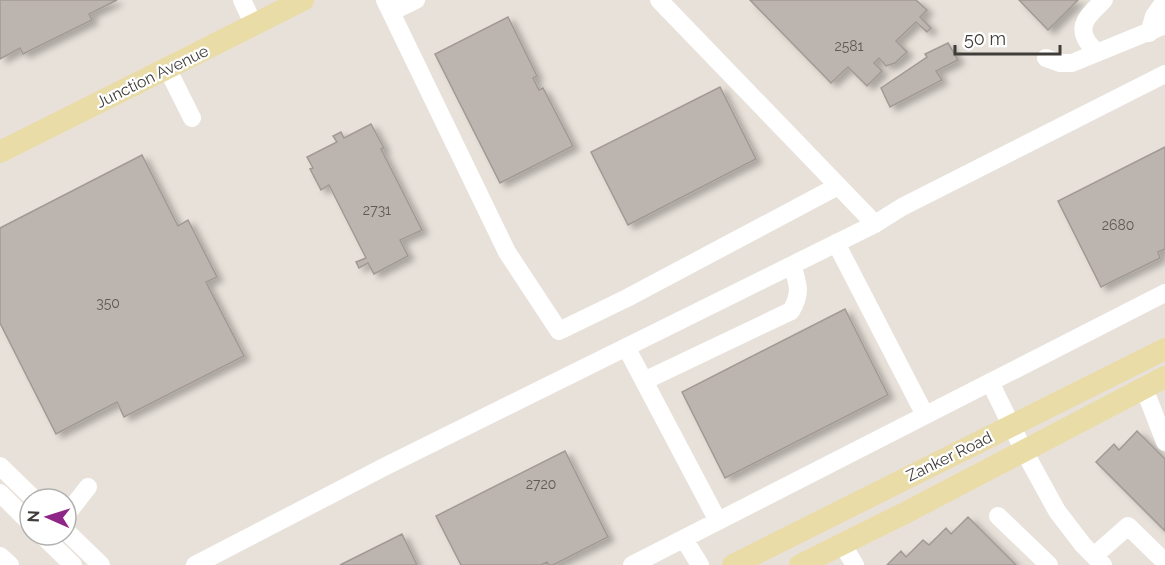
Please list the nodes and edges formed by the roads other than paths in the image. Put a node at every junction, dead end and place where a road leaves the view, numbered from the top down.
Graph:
1 (242, 0) edge
2 (303, 0) edge
3 (416, 0) edge
4 (659, 0) edge
5 (1104, 0) edge
6 (1165, 1) edge
7 (388, 6) edge
8 (254, 25) junction
9 (1157, 29) edge
10 (1097, 53) junction
11 (1046, 58) dead end
12 (167, 68) junction
13 (1165, 74) edge
14 (192, 118) dead end
15 (0, 152) edge
16 (838, 186) junction
17 (875, 224) junction
18 (836, 243) junction
19 (792, 265) junction
20 (1165, 292) edge
21 (626, 347) junction
22 (1165, 349) edge
23 (1165, 377) edge
24 (644, 381) junction
25 (990, 382) junction
26 (1144, 388) junction
27 (925, 415) junction
28 (1161, 419) edge
29 (1012, 425) junction
30 (1165, 442) edge
31 (1024, 451) junction
32 (0, 466) edge
33 (22, 487) edge
34 (88, 487) dead end
35 (0, 493) edge
36 (78, 500) edge
37 (18, 511) edge
38 (998, 516) dead end
39 (718, 521) junction
40 (684, 539) junction
41 (78, 543) edge
42 (842, 544) junction
43 (54, 547) edge
44 (0, 556) edge
45 (1099, 561) edge
46 (1165, 562) edge
47 (804, 564) edge
48 (10, 565) edge
49 (73, 565) edge
50 (101, 565) edge
51 (195, 565) edge
52 (632, 565) edge
53 (700, 565) edge
54 (733, 565) edge
55 (855, 565) edge
56 (1048, 565) edge

1 - 8 street
2 - 8 main road, Junction Avenue
3 - 7 street
4 - 16 street
5 - 10 street
6 - 9 street
7 - 16 street
8 - 12 main road, Junction Avenue
9 - 10 street
10 - 11 street
12 - 14 street
12 - 15 main road, Junction Avenue
13 - 17 street
16 - 17 street
17 - 18 street
18 - 19 street
18 - 27 street
19 - 21 street
19 - 24 street
20 - 25 street
21 - 24 street
21 - 51 street
22 - 29 main road, Zanker Road
23 - 26 main road, Zanker Road
24 - 39 street
25 - 27 street
25 - 29 street
26 - 28 street
26 - 31 main road, Zanker Road
27 - 39 street
28 - 30 street
29 - 31 street
29 - 54 main road, Zanker Road
31 - 42 main road, Zanker Road
31 - 45 street
32 - 33 street
34 - 36 street
35 - 37 street
38 - 56 street
39 - 40 street
40 - 52 street
40 - 53 street
41 - 50 street
42 - 47 main road, Zanker Road
42 - 55 street
43 - 49 street
44 - 48 street
45 - 46 street

